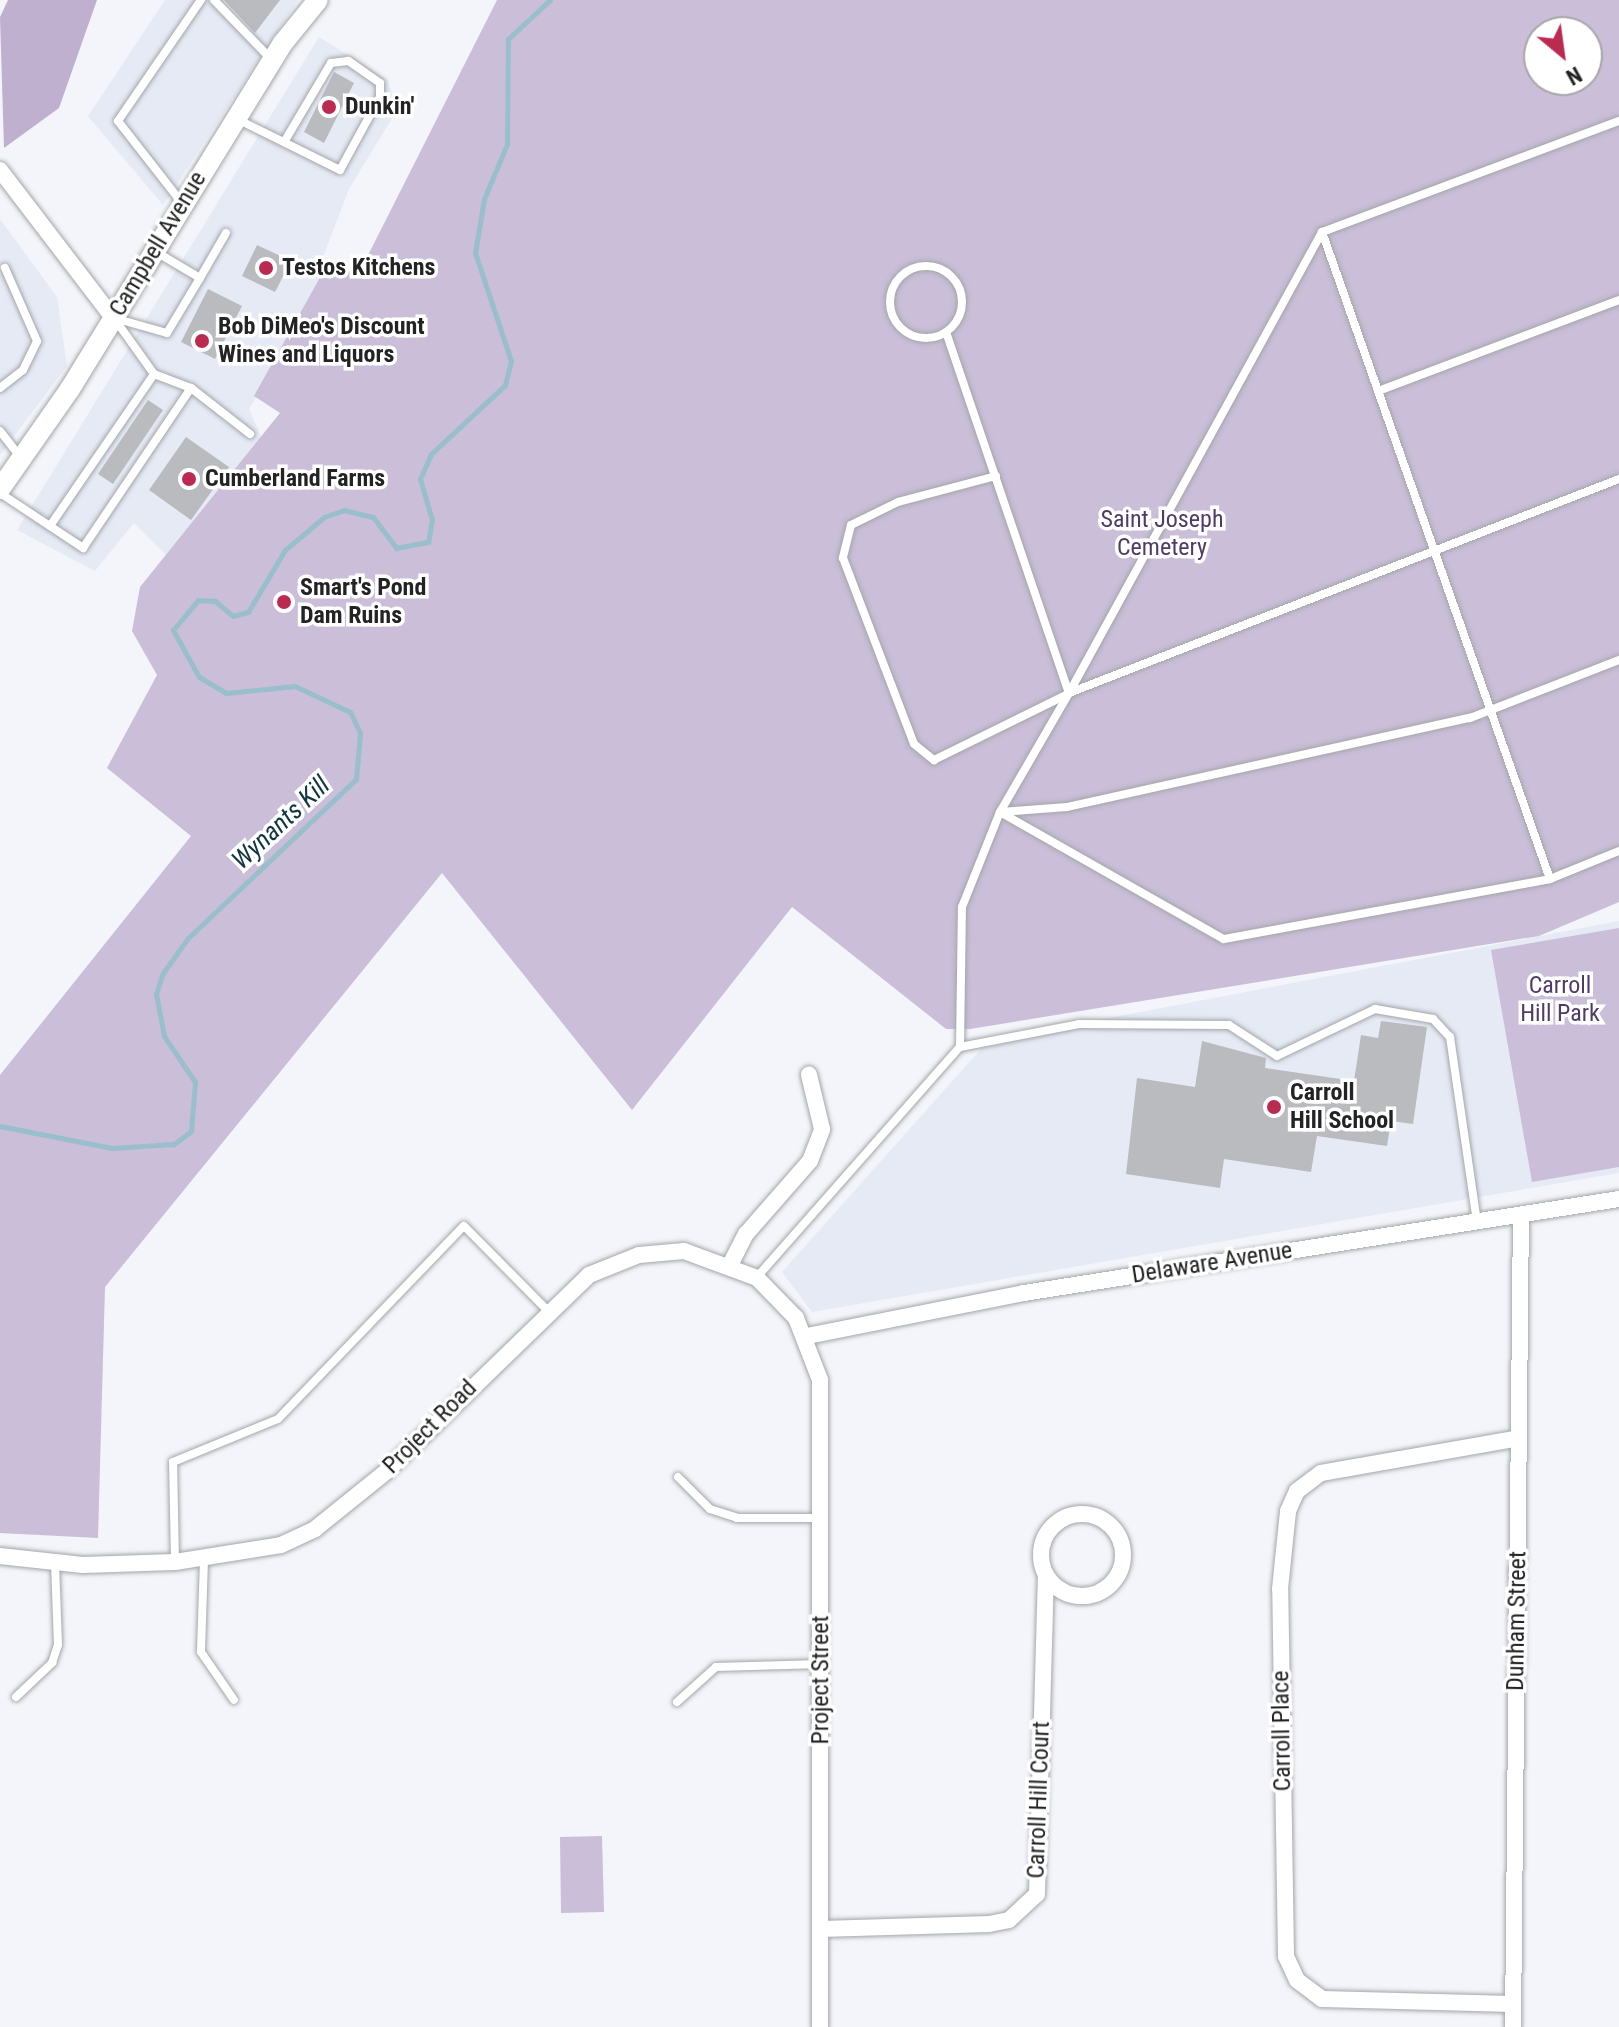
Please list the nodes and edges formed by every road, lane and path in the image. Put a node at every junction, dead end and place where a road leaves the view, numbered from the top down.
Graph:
1 (201, 0) edge
2 (214, 0) edge
3 (318, 0) edge
4 (272, 60) junction
5 (235, 118) junction
6 (1619, 121) edge
7 (284, 142) junction
8 (0, 170) edge
9 (182, 204) junction
10 (1322, 232) junction
11 (226, 233) dead end
12 (154, 251) junction
13 (5, 268) dead end
14 (200, 278) junction
15 (1619, 300) edge
16 (113, 318) junction
17 (946, 332) junction
18 (154, 374) junction
19 (0, 388) edge
20 (191, 388) junction
21 (1378, 391) junction
22 (153, 424) dead end
23 (163, 430) junction
24 (0, 431) edge
25 (250, 434) dead end
26 (143, 440) dead end
27 (152, 446) junction
28 (133, 455) dead end
29 (21, 459) junction
30 (142, 461) junction
31 (124, 468) dead end
32 (133, 474) junction
33 (996, 476) junction
34 (1619, 479) edge
35 (0, 491) edge
36 (50, 526) junction
37 (1432, 552) junction
38 (1619, 660) edge
39 (1069, 693) junction
40 (1489, 712) junction
41 (1000, 812) junction
42 (1619, 851) edge
43 (1550, 879) junction
44 (960, 1047) junction
45 (809, 1075) dead end
46 (1619, 1199) edge
47 (1521, 1215) junction
48 (1477, 1221) junction
49 (731, 1263) junction
50 (757, 1278) junction
51 (547, 1310) junction
52 (807, 1336) junction
53 (1519, 1438) junction
54 (678, 1477) dead end
55 (822, 1518) junction
56 (0, 1556) edge
57 (204, 1560) junction
58 (175, 1562) junction
59 (55, 1563) junction
60 (1046, 1575) junction
61 (821, 1664) junction
62 (16, 1697) dead end
63 (234, 1700) dead end
64 (677, 1702) dead end
65 (821, 1929) junction
66 (1512, 2004) junction
67 (820, 2027) edge
68 (1513, 2027) edge

1 - 9 lane
2 - 4 lane
3 - 4 street, Campbell Avenue
4 - 5 street, Campbell Avenue
5 - 7 lane
5 - 9 street, Campbell Avenue
6 - 10 lane
7 - 7 lane
8 - 16 street
9 - 12 street, Campbell Avenue
10 - 21 lane
10 - 39 lane
11 - 14 lane
12 - 14 lane
12 - 16 street, Campbell Avenue
13 - 19 lane
14 - 16 lane
15 - 21 lane
16 - 18 lane
16 - 29 street, Campbell Avenue
17 - 17 lane
17 - 33 lane
18 - 20 lane
18 - 36 lane
20 - 23 lane
20 - 25 lane
21 - 37 lane
22 - 23 lane
23 - 27 lane
24 - 29 lane
26 - 27 lane
27 - 30 lane
28 - 30 lane
29 - 35 street, Campbell Avenue
30 - 32 lane
31 - 32 lane
32 - 36 lane
33 - 39 lane
33 - 39 lane
34 - 37 lane
35 - 36 lane
37 - 39 lane
37 - 40 lane
38 - 40 lane
39 - 41 lane
40 - 41 lane
40 - 43 lane
41 - 43 lane
41 - 44 lane
42 - 43 lane
44 - 48 lane
44 - 50 lane
45 - 49 street
46 - 47 street, Delaware Avenue
47 - 48 street, Delaware Avenue
47 - 53 street, Dunham Street
48 - 52 street, Delaware Avenue
49 - 50 street, Project Road
49 - 51 street, Project Road
50 - 52 street, Project Road
51 - 57 street, Project Road
51 - 58 lane
52 - 55 street, Project Street
53 - 66 street, Dunham Street
53 - 66 street, Carroll Place
54 - 55 lane
55 - 61 street, Project Street
56 - 59 street, Project Road
57 - 58 street, Project Road
57 - 63 lane
58 - 59 street, Project Road
59 - 62 lane
60 - 60 street, Carroll Hill Court
60 - 65 street, Carroll Hill Court
61 - 64 lane
61 - 65 street, Project Street
65 - 67 street, Project Street
66 - 68 street, Dunham Street

